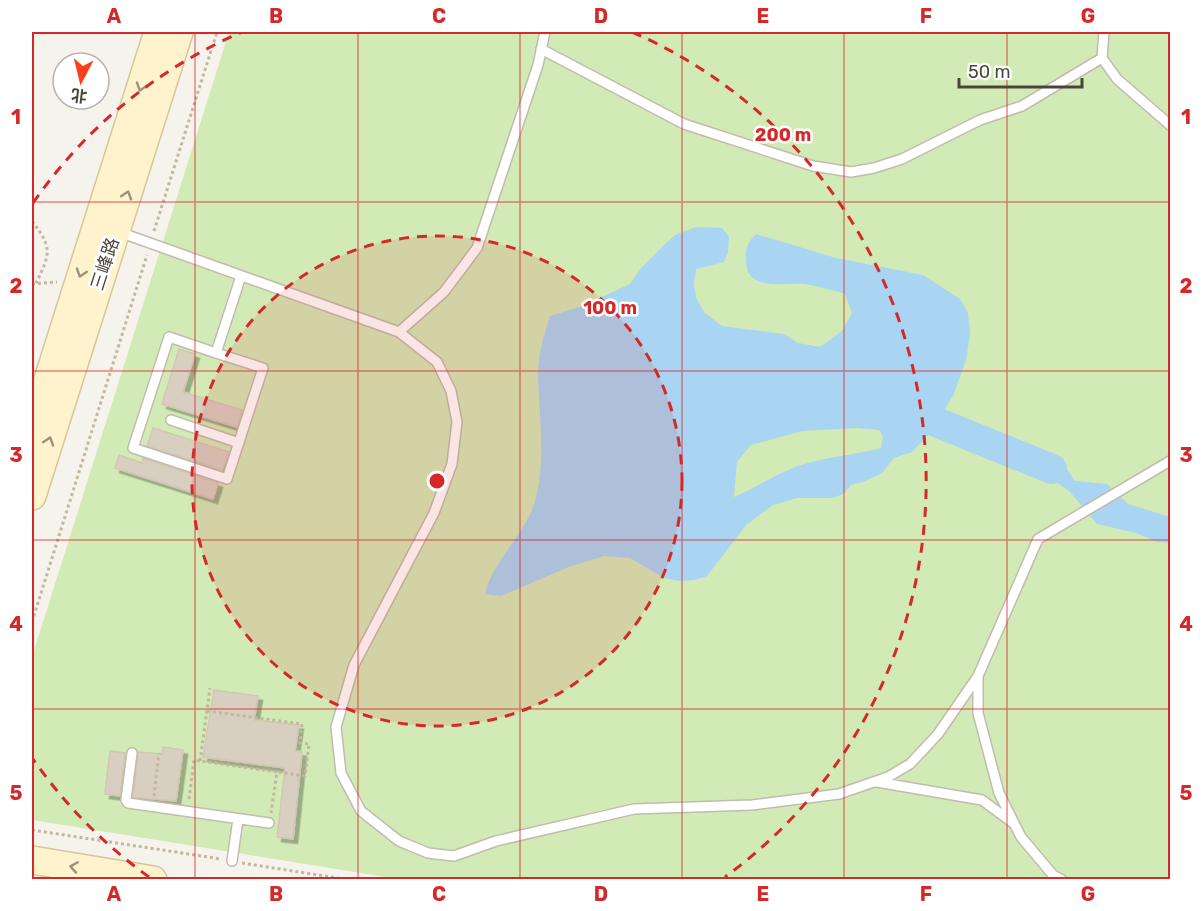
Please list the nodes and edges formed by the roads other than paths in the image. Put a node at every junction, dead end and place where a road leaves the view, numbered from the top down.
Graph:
1 (158, 32) edge
2 (179, 32) edge
3 (545, 32) edge
4 (1104, 32) edge
5 (541, 49) junction
6 (1102, 58) junction
7 (1170, 125) edge
8 (106, 228) junction
9 (241, 276) junction
10 (399, 332) junction
11 (216, 352) junction
12 (171, 420) dead end
13 (32, 430) edge
14 (239, 443) junction
15 (1170, 461) edge
16 (32, 496) edge
17 (978, 676) junction
18 (132, 753) dead end
19 (874, 782) junction
20 (238, 819) junction
21 (269, 823) road end
22 (1014, 824) junction
23 (32, 861) edge
24 (232, 861) road end
25 (153, 879) edge
26 (1062, 879) edge

1 -> 8 main road, 三峰路
8 -> 2 main road, 三峰路
3 - 5 lane
4 - 6 lane
5 - 6 lane
5 - 10 lane
6 - 7 lane
8 - 9 lane
8 -> 13 main road, 三峰路
16 -> 8 main road, 三峰路
9 - 10 lane
9 - 11 lane
10 - 19 lane
11 - 14 lane
11 - 14 lane
12 - 14 lane
15 - 17 lane
17 - 19 lane
17 - 22 lane
18 - 20 lane
19 - 22 lane
20 - 21 lane
20 - 24 lane
22 - 26 lane
25 -> 23 main road

